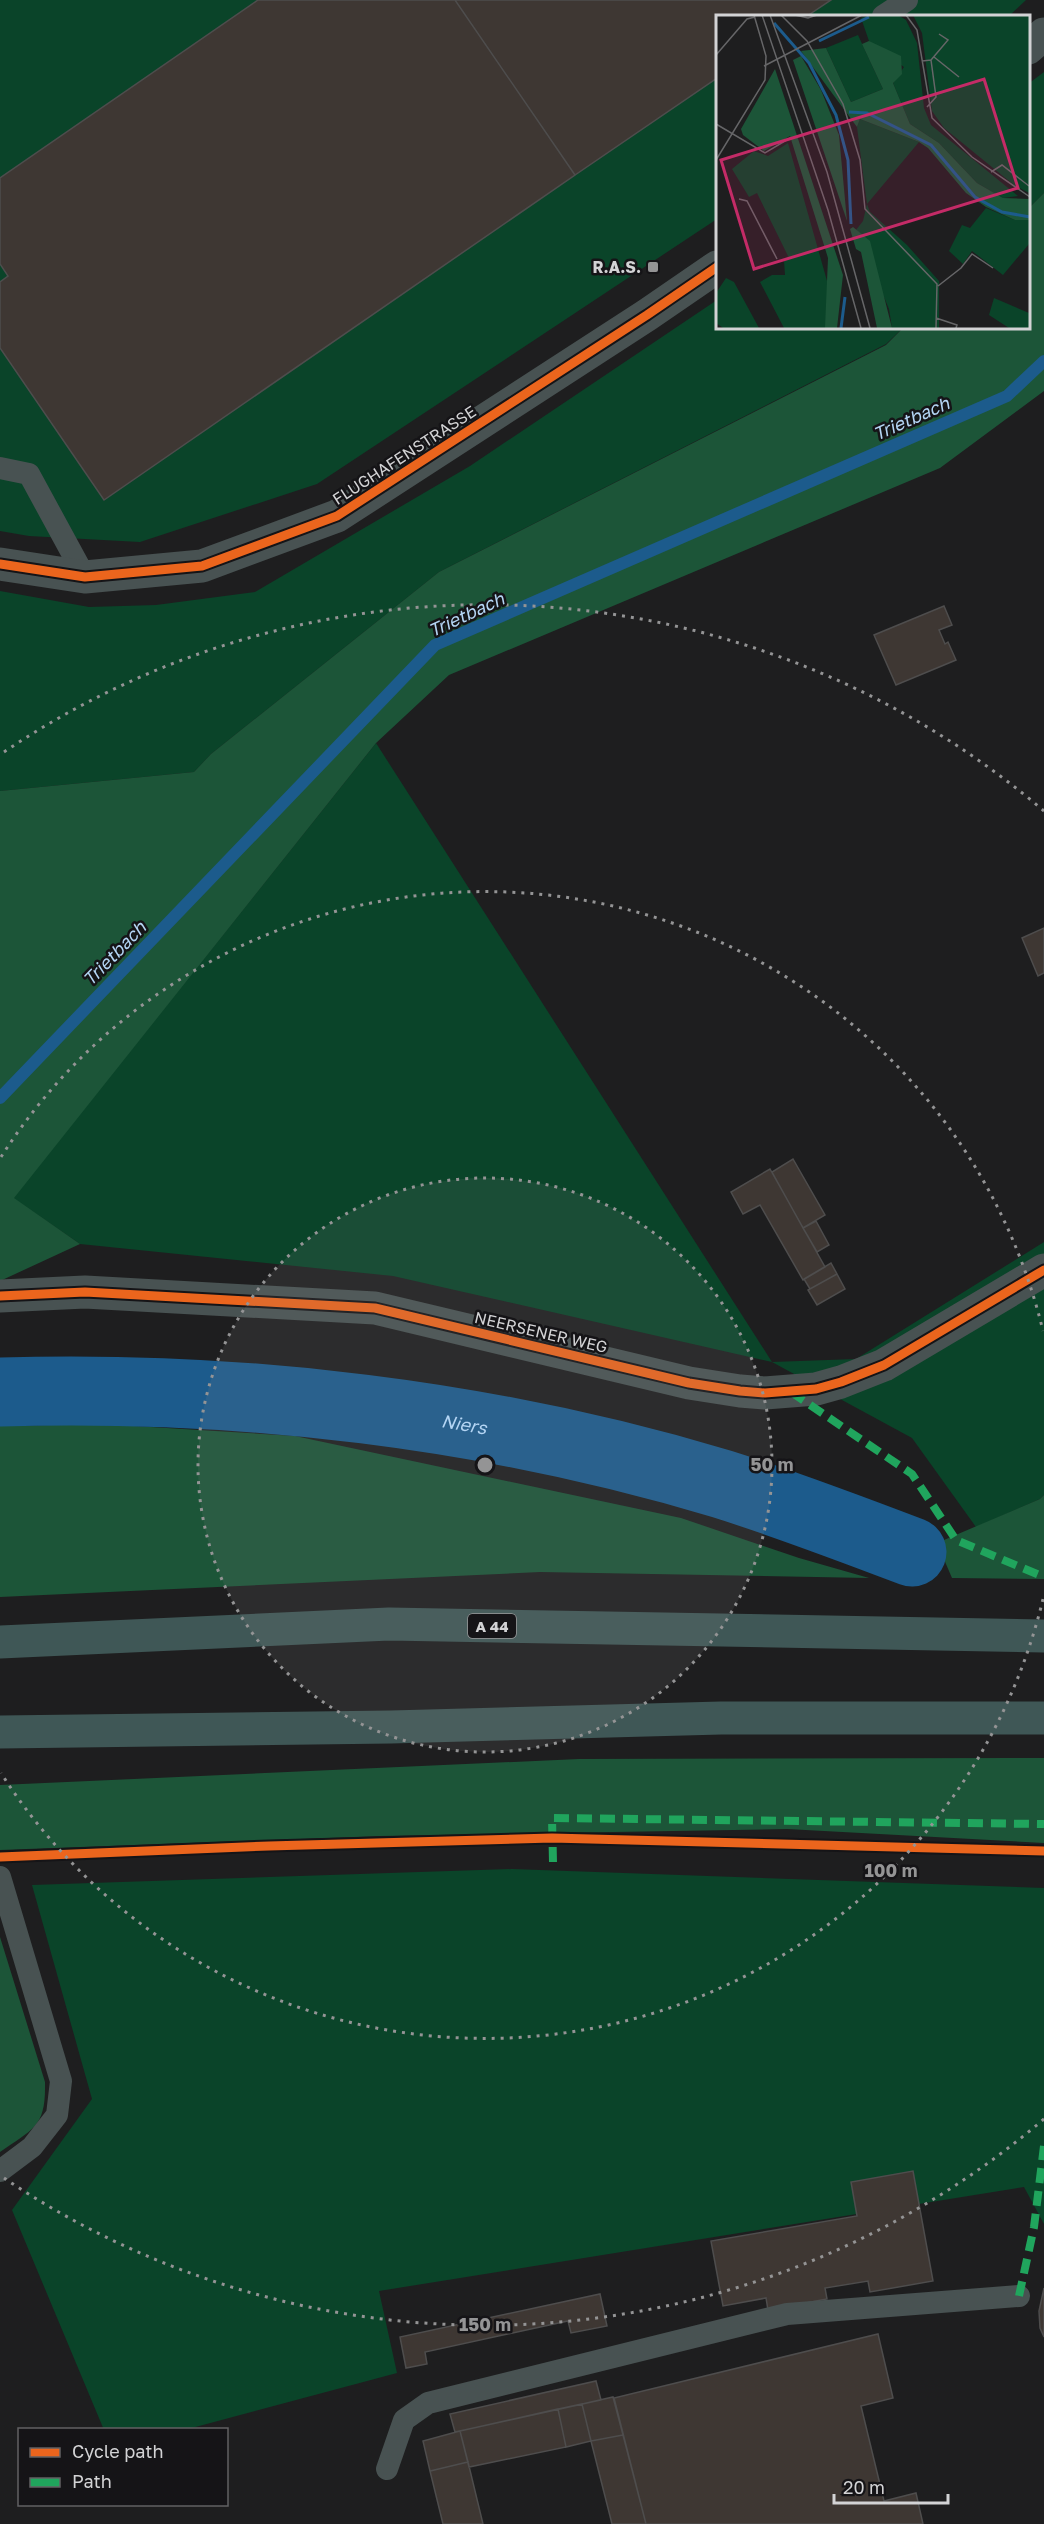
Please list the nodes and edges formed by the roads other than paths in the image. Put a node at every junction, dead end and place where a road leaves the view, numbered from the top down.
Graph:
1 (907, 0) edge
2 (884, 15) edge
3 (1044, 33) edge
4 (1029, 47) edge
5 (716, 268) edge
6 (0, 468) edge
7 (0, 564) edge
8 (85, 577) junction
9 (1044, 1270) edge
10 (0, 1296) edge
11 (1044, 1636) edge
12 (0, 1642) edge
13 (1044, 1718) edge
14 (0, 1732) edge
15 (0, 1877) edge
16 (0, 2171) edge
17 (1019, 2296) dead end
18 (387, 2469) dead end

1 - 2 lane
3 - 4 street
5 - 8 street, FLUGHAFENSTRASSE
6 - 8 lane
7 - 8 street, FLUGHAFENSTRASSE
9 - 10 street, NEERSENER WEG
11 - 12 highway, A 44
13 - 14 highway
15 - 16 lane
17 - 18 lane

